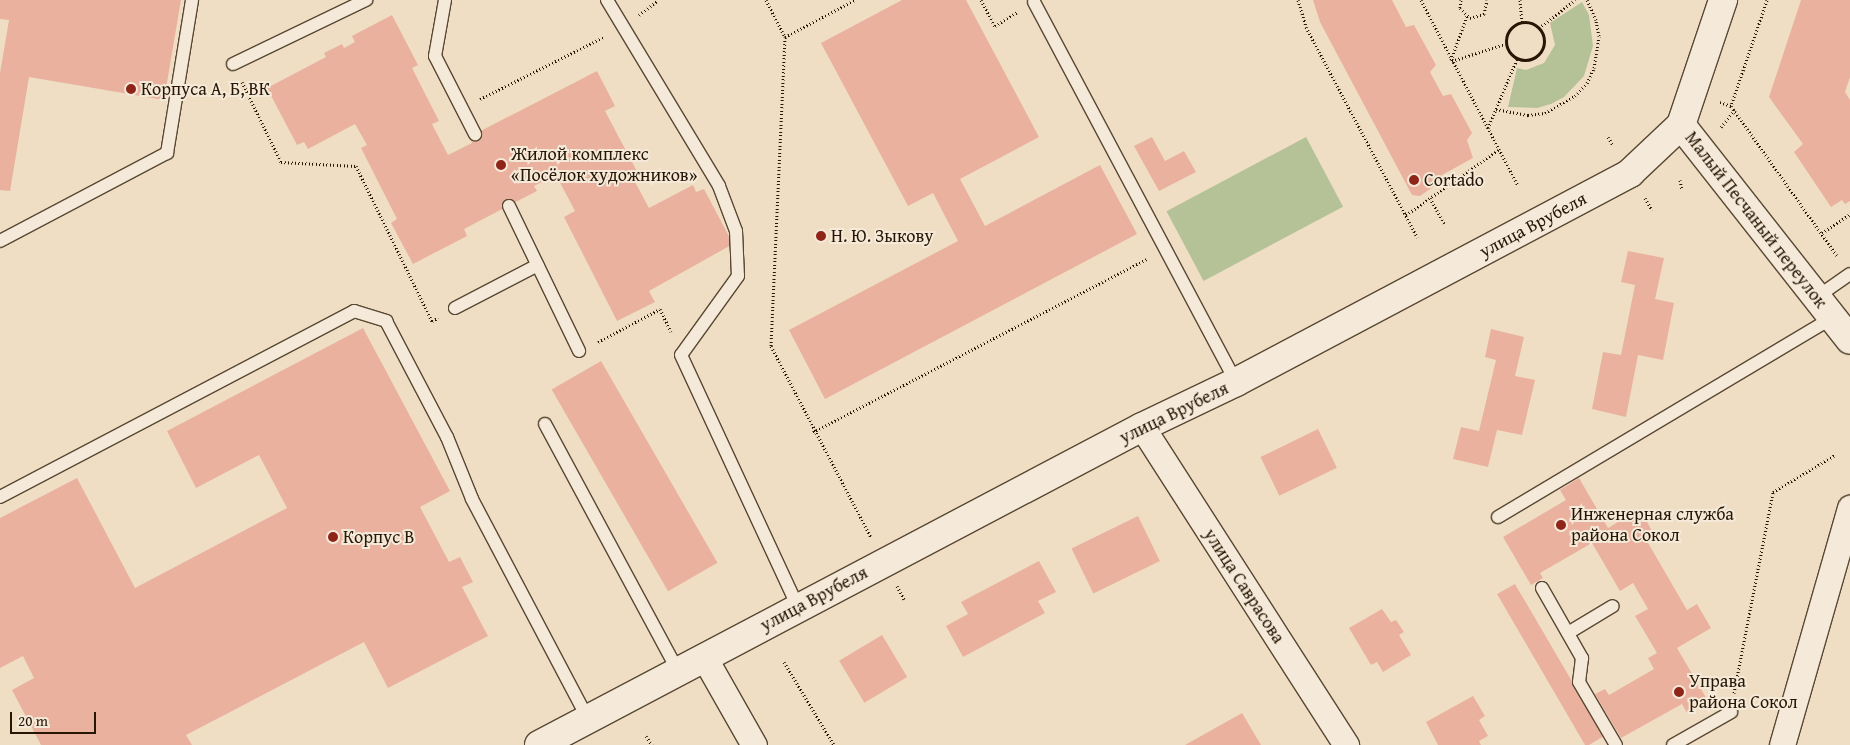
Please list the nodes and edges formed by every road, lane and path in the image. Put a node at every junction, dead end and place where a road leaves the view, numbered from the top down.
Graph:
1 (192, 0) edge
2 (366, 0) edge
3 (445, 0) edge
4 (608, 0) edge
5 (658, 0) edge
6 (766, 0) edge
7 (855, 0) edge
8 (982, 0) edge
9 (1298, 0) edge
10 (1421, 0) edge
11 (1461, 0) edge
12 (1487, 0) edge
13 (1520, 0) edge
14 (1575, 0) edge
15 (1587, 0) edge
16 (1723, 0) edge
17 (1767, 0) edge
18 (1034, 2) joint
19 (1467, 16) junction
20 (1522, 22) junction
21 (624, 27) junction
22 (1539, 28) junction
23 (785, 37) junction
24 (1505, 44) junction
25 (1517, 59) junction
26 (1451, 60) junction
27 (232, 64) joint
28 (462, 109) junction
29 (1496, 109) junction
30 (1735, 110) junction
31 (1680, 125) junction
32 (1487, 128) junction
33 (1721, 128) dead end
34 (475, 134) dead end
35 (1608, 137) dead end
36 (1612, 145) dead end
37 (1498, 150) junction
38 (1680, 180) dead end
39 (1517, 184) dead end
40 (1682, 190) dead end
41 (1430, 198) junction
42 (1645, 198) dead end
43 (509, 206) dead end
44 (1652, 210) dead end
45 (1850, 214) edge
46 (1406, 215) junction
47 (1444, 223) dead end
48 (1822, 233) junction
49 (1417, 237) dead end
50 (0, 241) edge
51 (1166, 249) junction
52 (538, 265) junction
53 (1847, 270) edge
54 (1825, 307) junction
55 (455, 308) joint
56 (660, 309) dead end
57 (1850, 340) edge
58 (579, 351) joint
59 (1236, 382) junction
60 (545, 424) dead end
61 (1142, 427) junction
62 (813, 432) junction
63 (1835, 455) dead end
64 (0, 497) edge
65 (1850, 508) edge
66 (1498, 517) dead end
67 (873, 541) dead end
68 (1542, 588) dead end
69 (1613, 606) dead end
70 (798, 607) junction
71 (1568, 633) junction
72 (704, 657) junction
73 (784, 662) dead end
74 (678, 671) junction
75 (1731, 712) joint
76 (588, 719) junction
77 (646, 736) dead end
78 (539, 745) edge
79 (652, 745) edge
80 (754, 745) edge
81 (834, 745) edge
82 (1346, 745) edge
83 (1616, 745) edge
84 (1673, 745) edge
85 (1782, 745) edge

1 - 50 lane
2 - 27 lane
3 - 28 lane
4 - 21 lane
5 - 21 path
6 - 23 path
7 - 23 path
8 - 18 path
9 - 46 path
10 - 26 path
11 - 19 path
12 - 19 path
13 - 20 path
14 - 22 path
15 - 29 path
16 - 31 street, улица Врубеля
17 - 30 path
18 - 51 lane
19 - 26 path
20 - 22 path
20 - 24 path
21 - 28 path
21 - 70 lane
22 - 25 path
23 - 62 path
24 - 25 path
24 - 26 path
25 - 29 path
26 - 32 path
27 - 55 path
28 - 34 lane
29 - 32 path
30 - 33 path
30 - 48 path
31 - 54 street, Малый Песчаный переулок
31 - 59 street, улица Врубеля
32 - 37 path
35 - 36 path
37 - 39 path
37 - 41 path
38 - 40 path
41 - 46 path
41 - 47 path
42 - 44 path
43 - 52 lane
45 - 48 path
46 - 49 path
48 - 53 path
51 - 59 lane
51 - 62 path
52 - 55 lane
52 - 58 lane
53 - 54 lane
54 - 57 street, Малый Песчаный переулок
54 - 66 lane
56 - 58 path
59 - 61 street, улица Врубеля
60 - 74 lane
61 - 70 street, улица Врубеля
61 - 82 street, улица Саврасова
62 - 67 path
63 - 75 path
64 - 76 lane
65 - 85 street
68 - 71 lane
69 - 71 lane
70 - 72 street, улица Врубеля
71 - 83 lane
72 - 74 street, улица Врубеля
72 - 80 street
73 - 81 path
74 - 76 street, улица Врубеля
75 - 84 lane
76 - 78 street, улица Врубеля
77 - 79 path

